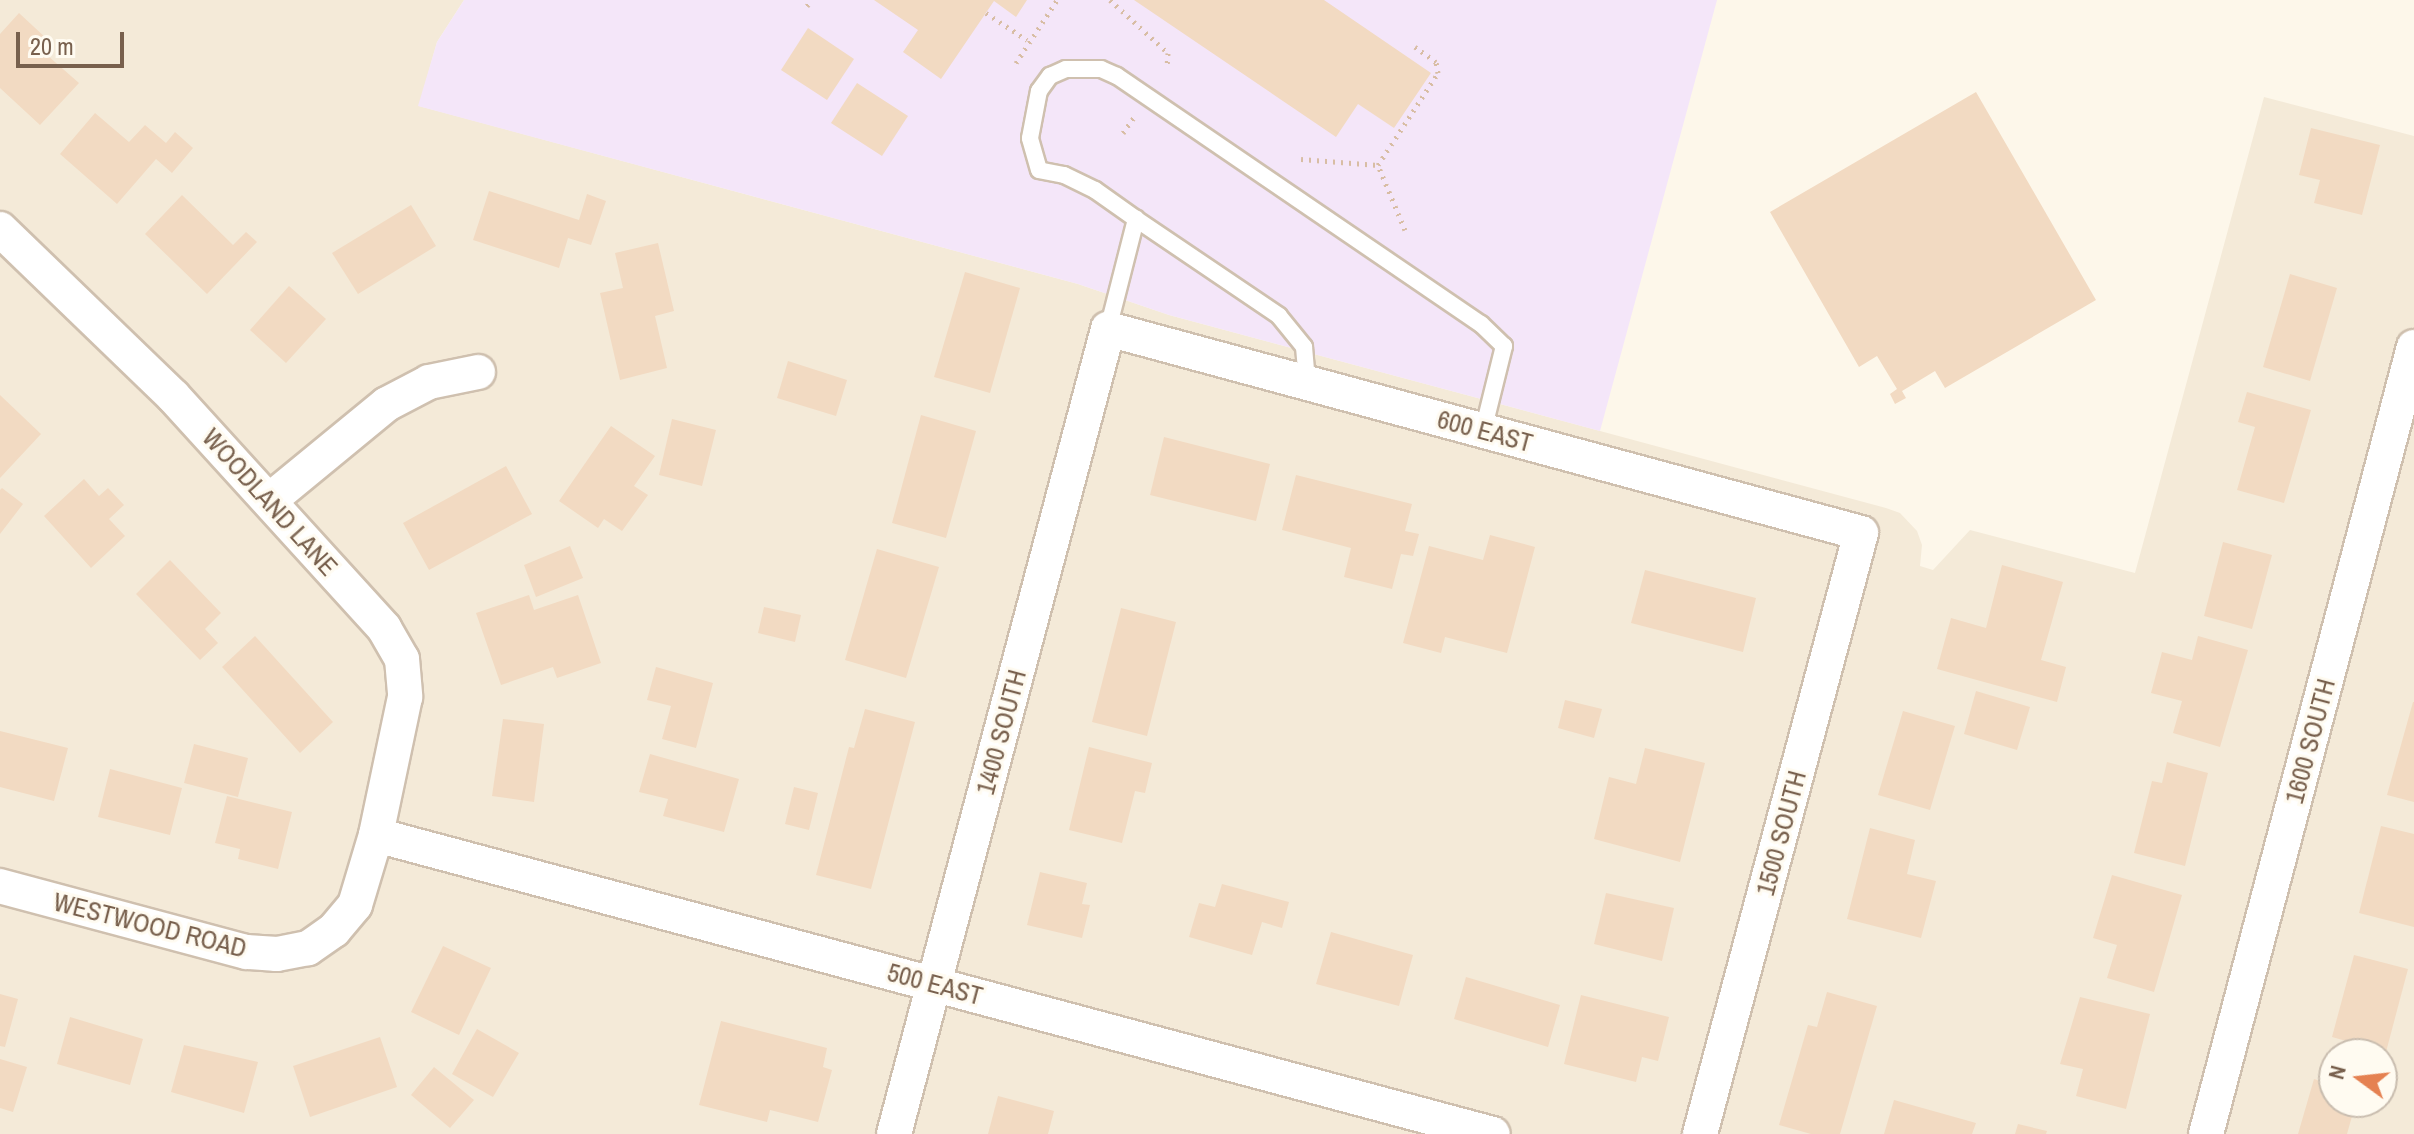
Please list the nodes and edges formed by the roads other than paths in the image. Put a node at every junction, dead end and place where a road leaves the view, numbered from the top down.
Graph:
1 (1136, 219) junction
2 (0, 229) edge
3 (1108, 329) junction
4 (2414, 347) edge
5 (478, 372) dead end
6 (1307, 383) junction
7 (1483, 431) junction
8 (270, 500) junction
9 (1861, 533) joint
10 (376, 835) junction
11 (0, 886) edge
12 (934, 984) junction
13 (894, 1134) edge
14 (1493, 1134) edge
15 (1700, 1134) edge
16 (2206, 1134) edge

1 - 3 lane
1 - 6 lane
1 - 7 lane
2 - 8 street, WOODLAND LANE
3 - 6 street, 600 EAST
3 - 12 street, 1400 SOUTH
4 - 16 street, 1600 SOUTH
5 - 8 street
6 - 7 street, 600 EAST
7 - 9 street, 600 EAST
8 - 10 street, WOODLAND LANE
9 - 15 street, 1500 SOUTH
10 - 11 street, WESTWOOD ROAD
10 - 12 street, 500 EAST
12 - 13 street, 1400 SOUTH
12 - 14 street, 500 EAST

